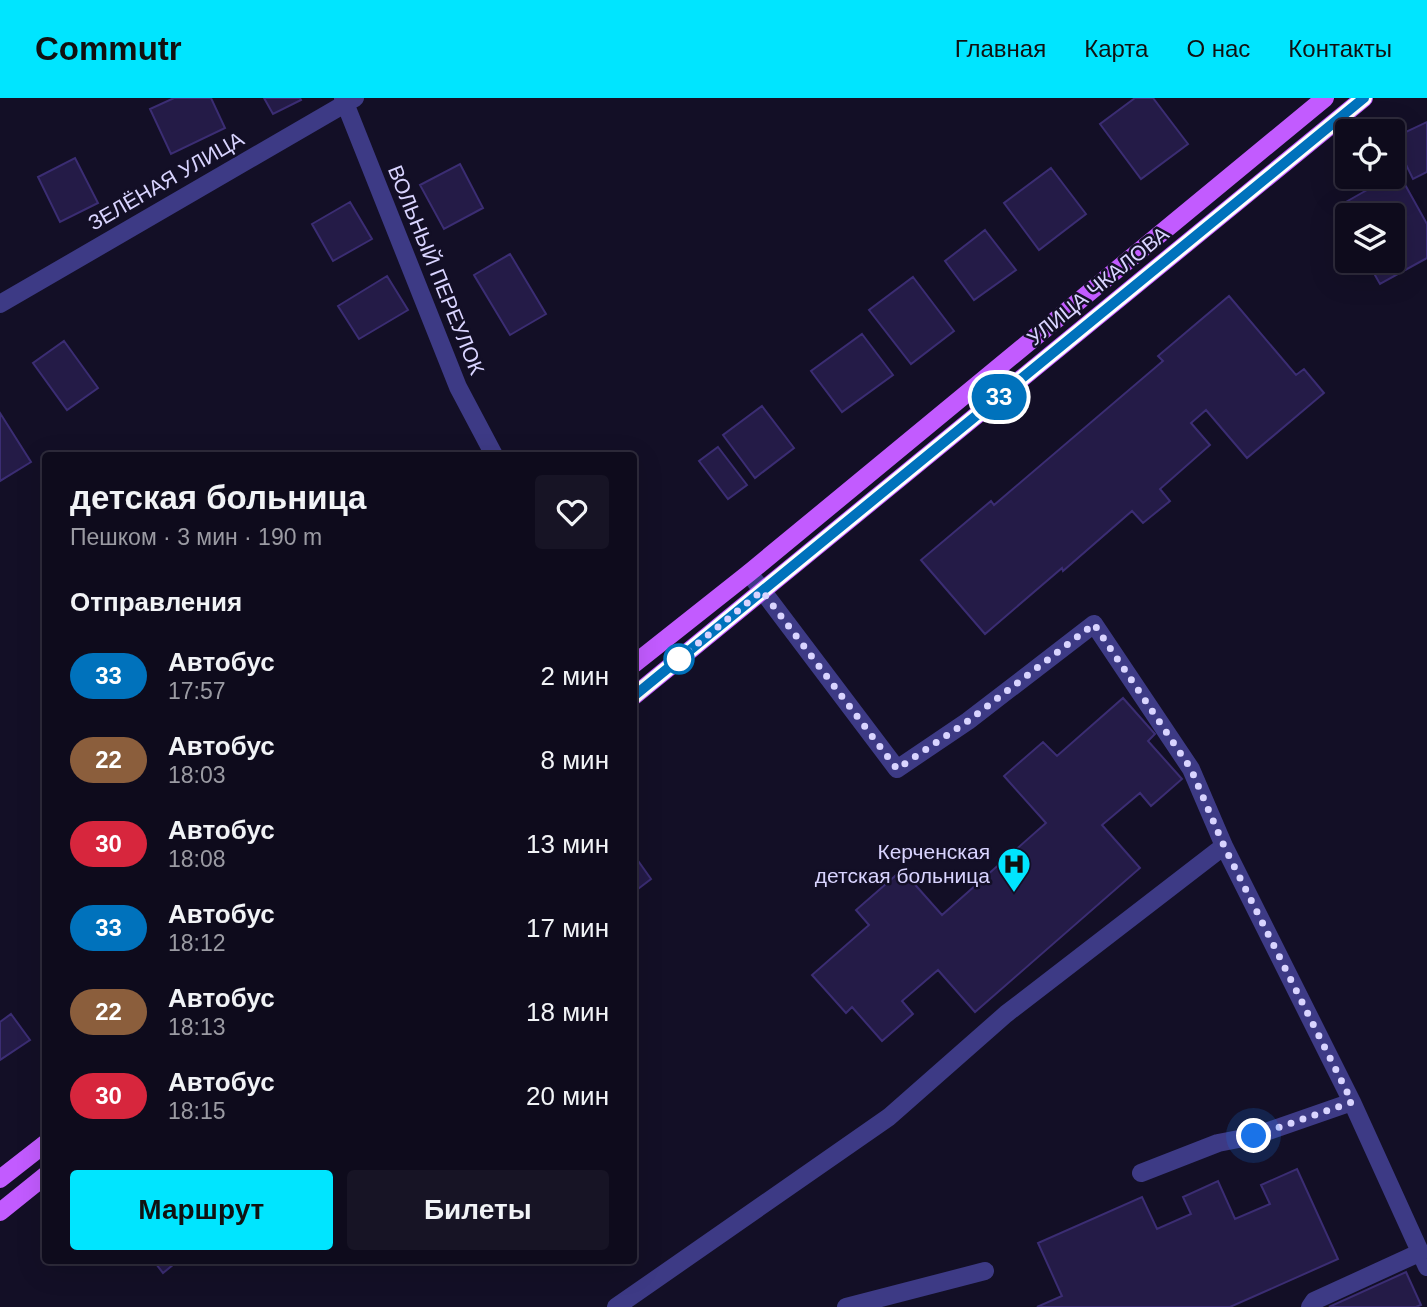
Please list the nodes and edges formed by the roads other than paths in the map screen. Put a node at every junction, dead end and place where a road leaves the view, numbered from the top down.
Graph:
1 (1325, 98) edge
2 (1364, 98) edge
3 (348, 100) edge
4 (0, 304) edge
5 (492, 452) edge
6 (749, 573) junction
7 (762, 591) junction
8 (637, 662) edge
9 (637, 694) edge
10 (1224, 846) junction
11 (1352, 1102) junction
12 (42, 1146) edge
13 (1142, 1173) dead end
14 (42, 1178) edge
15 (0, 1179) edge
16 (0, 1212) edge
17 (1424, 1259) edge
18 (985, 1271) dead end
19 (616, 1307) edge
20 (846, 1307) edge
21 (1310, 1307) edge

1 - 6 main road, УЛИЦА ЧКАЛОВА
2 - 7 main road, УЛИЦА ЧКАЛОВА
3 - 4 lane, ЗЕЛЁНАЯ УЛИЦА
3 - 5 lane, ВОЛЬНЫЙ ПЕРЕУЛОК
6 - 7 lane
6 - 8 main road, УЛИЦА ЧКАЛОВА
7 - 9 main road, УЛИЦА ЧКАЛОВА
7 - 10 lane
10 - 11 lane
10 - 19 lane
11 - 13 lane
11 - 17 lane
12 - 15 main road
14 - 16 main road
17 - 21 lane
18 - 20 lane

